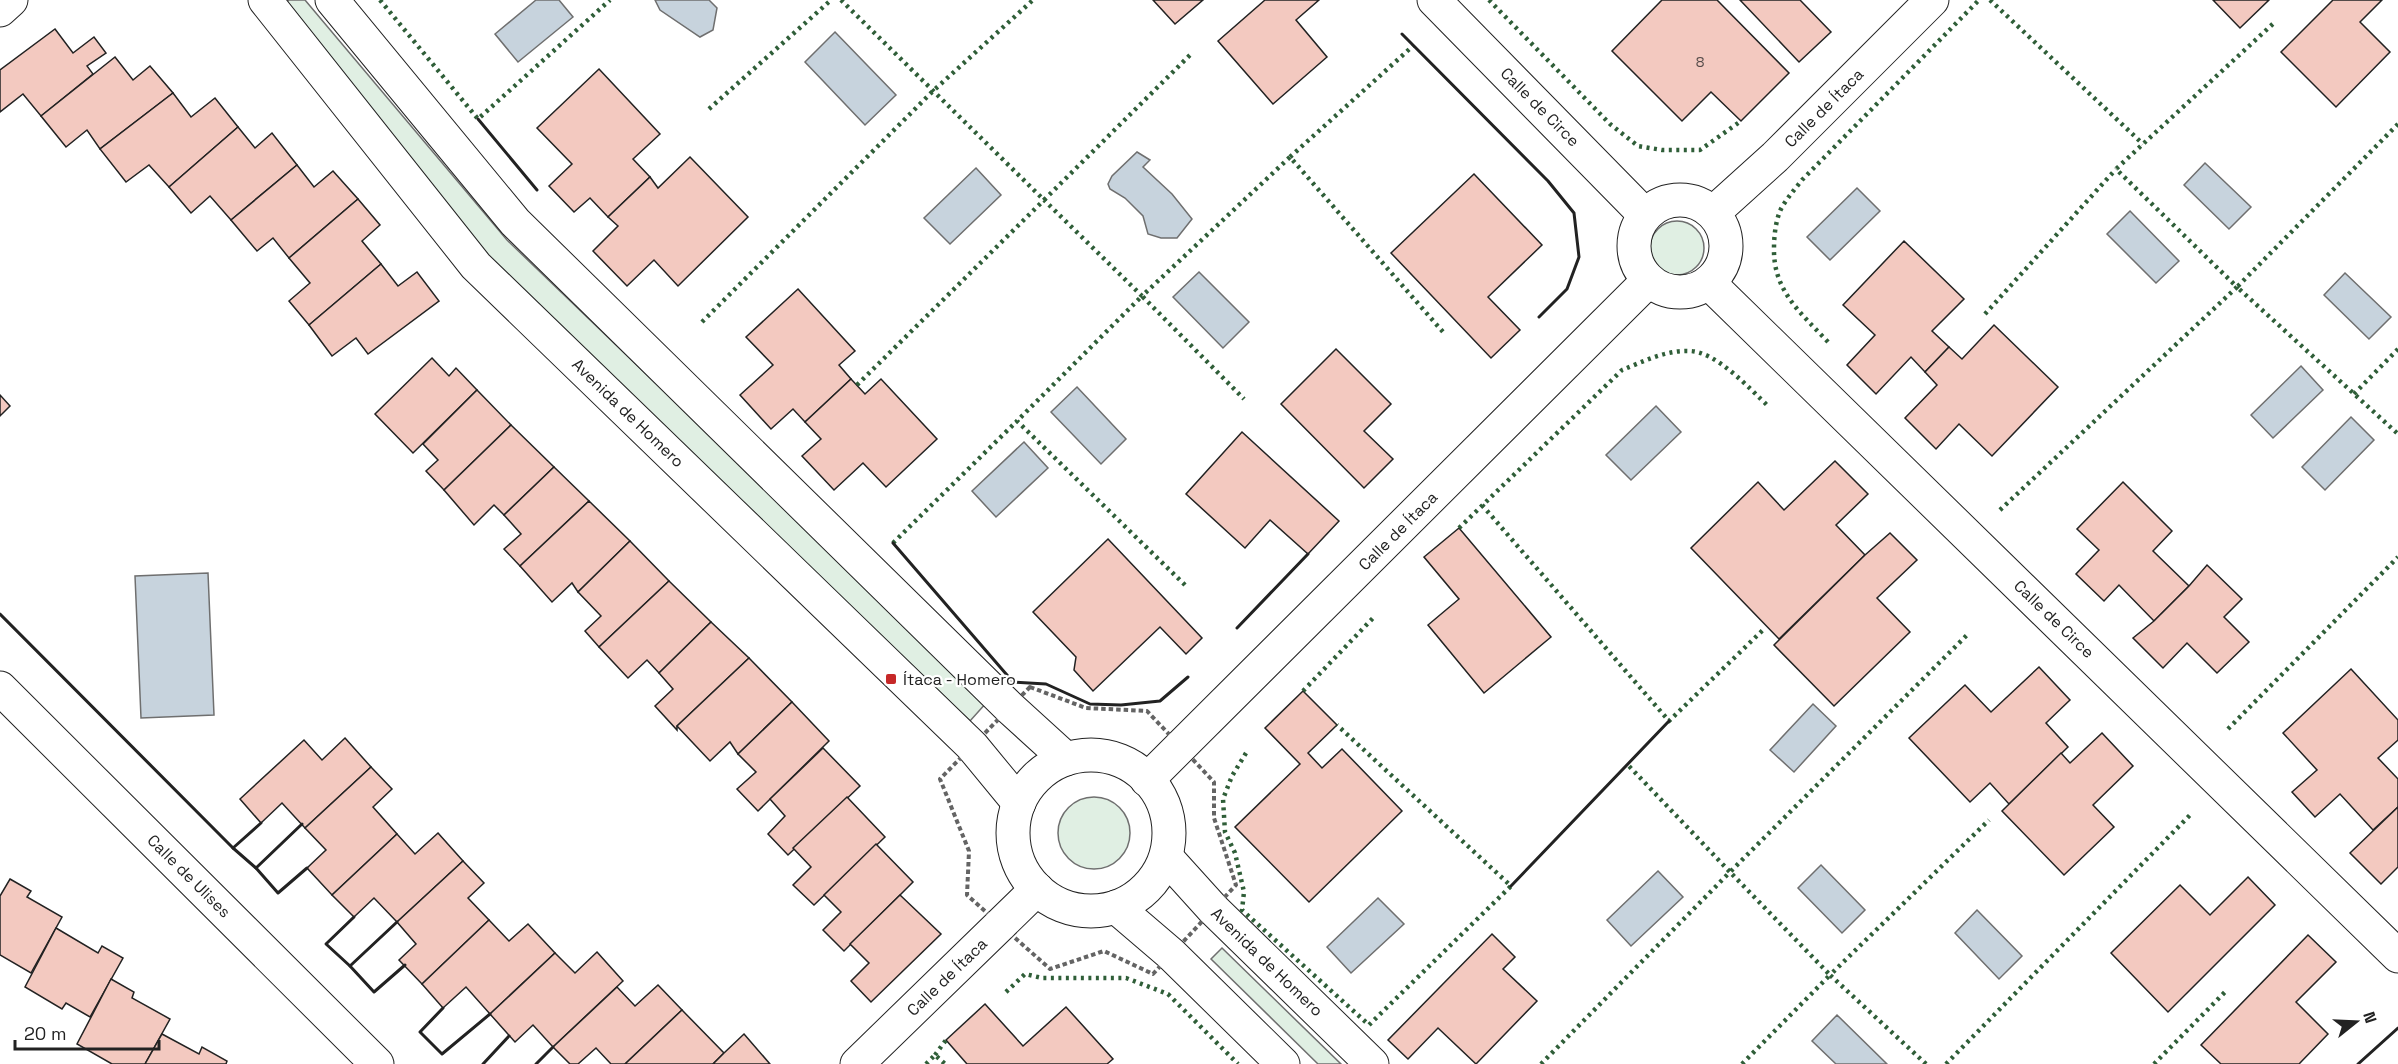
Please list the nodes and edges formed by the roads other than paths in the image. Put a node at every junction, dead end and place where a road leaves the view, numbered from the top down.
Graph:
1 (11, 0) edge
2 (265, 0) edge
3 (332, 0) edge
4 (1434, 0) edge
5 (1932, 0) edge
6 (0, 10) edge
7 (1713, 213) junction
8 (1645, 215) junction
9 (1648, 281) junction
10 (1709, 283) junction
11 (0, 688) edge
12 (1066, 759) junction
13 (1148, 780) junction
14 (1019, 802) junction
15 (1166, 856) junction
16 (1036, 890) junction
17 (1116, 907) junction
18 (2398, 956) edge
19 (377, 1064) edge
20 (857, 1064) edge
21 (1283, 1064) edge
22 (1372, 1064) edge

1 - 6 street
2 - 14 street, Avenida de Homero
3 - 12 street
4 - 8 street, Calle de Circe
5 - 7 street, Calle de Ítaca
7 - 8 street
7 - 10 street
8 - 9 street
9 - 10 street
9 - 13 street, Calle de Ítaca
10 - 18 street, Calle de Circe
11 - 19 street, Calle de Ulises
12 - 13 street
12 - 14 street
13 - 15 street
14 - 16 street
15 - 17 street
15 - 22 street, Avenida de Homero
16 - 17 street
16 - 20 street, Calle de Ítaca
17 - 21 street

